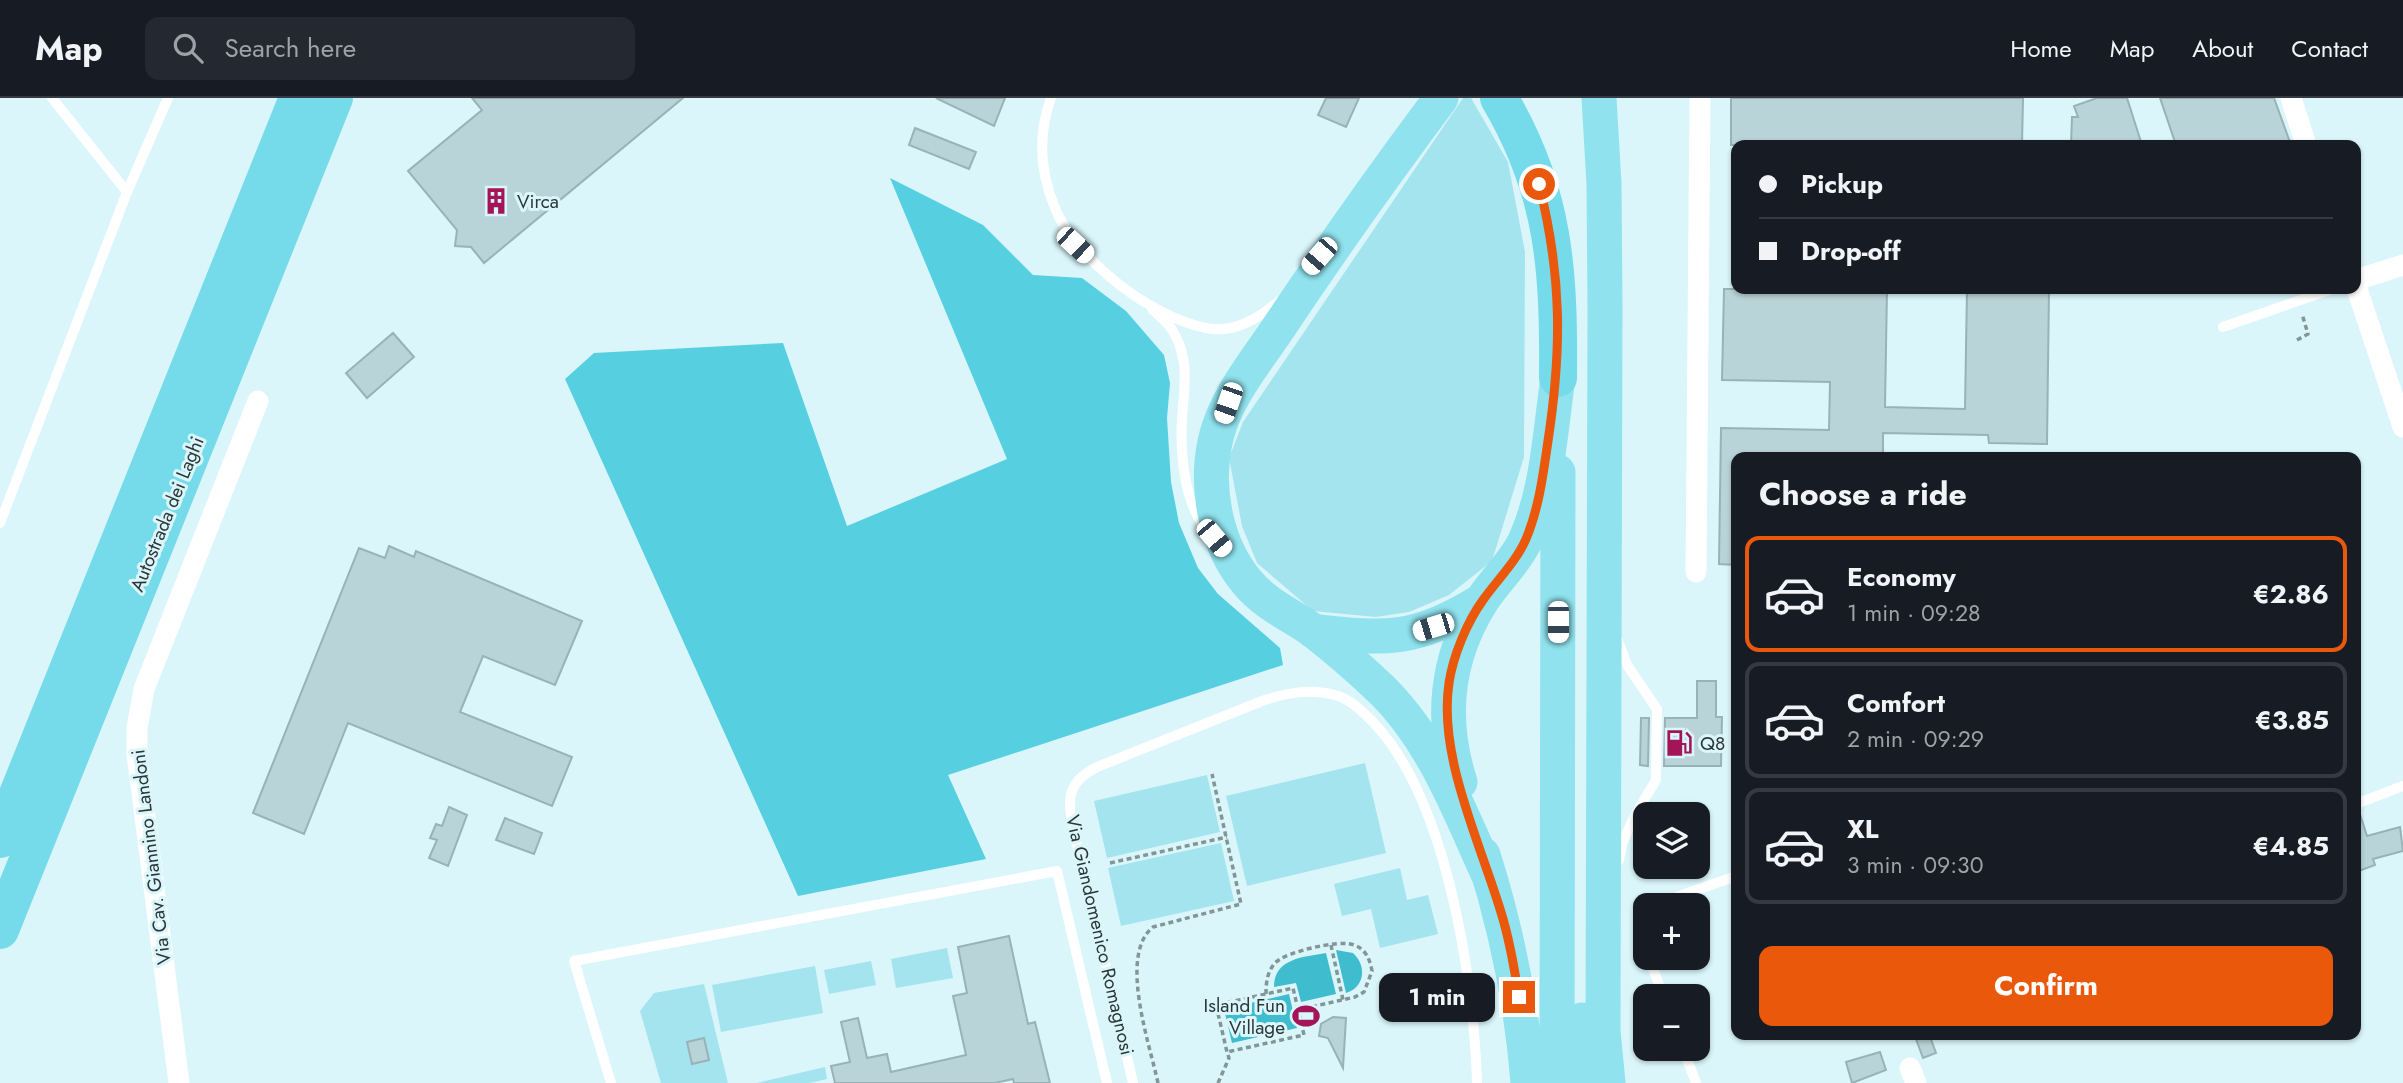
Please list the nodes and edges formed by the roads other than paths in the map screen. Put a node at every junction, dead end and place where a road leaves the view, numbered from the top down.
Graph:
1 (52, 98) edge
2 (168, 98) edge
3 (298, 98) edge
4 (334, 98) edge
5 (352, 98) edge
6 (1051, 98) edge
7 (1441, 98) edge
8 (1499, 98) edge
9 (1530, 98) edge
10 (1599, 98) edge
11 (1700, 98) edge
12 (2291, 98) edge
13 (2304, 140) edge
14 (127, 192) junction
15 (290, 207) junction
16 (1355, 214) junction
17 (2403, 265) edge
18 (2361, 278) edge
19 (2318, 294) edge
20 (2359, 294) edge
21 (1146, 302) junction
22 (1584, 323) joint
23 (2223, 327) dead end
24 (1558, 378) junction
25 (258, 401) dead end
26 (2403, 427) edge
27 (0, 523) edge
28 (1604, 554) junction
29 (1231, 558) junction
30 (1696, 572) dead end
31 (1482, 601) junction
32 (1313, 631) junction
33 (2403, 786) edge
34 (2361, 802) edge
35 (0, 839) edge
36 (1618, 869) dead end
37 (1490, 878) junction
38 (1731, 878) edge
39 (1615, 881) dead end
40 (1688, 893) edge
41 (0, 930) edge
42 (1603, 956) junction
43 (1519, 997) junction
44 (1603, 1031) junction
45 (1688, 1061) edge
46 (179, 1083) edge
47 (611, 1083) edge
48 (1107, 1083) edge
49 (1133, 1083) edge
50 (1477, 1083) edge
51 (1516, 1083) edge
52 (1528, 1083) edge
53 (1557, 1083) edge
54 (1582, 1083) edge
55 (1603, 1083) edge
56 (1608, 1083) edge
57 (1696, 1083) edge

1 - 14 lane
2 - 14 lane
3 - 35 highway, Autostrada dei Laghi
4 - 15 highway, Autostrada dei Laghi
5 - 15 highway
6 - 21 lane
7 - 16 highway
8 - 24 highway
9 - 22 highway
10 - 28 highway
11 - 30 street
12 - 13 street
14 - 27 lane
15 - 41 highway, Autostrada dei Laghi
16 - 21 lane
16 - 29 highway
17 - 18 street
19 - 23 lane
20 - 26 street
21 - 29 lane
22 - 54 highway
24 - 31 highway
24 - 53 highway
25 - 46 street, Via Cav. Giannino Landoni
28 - 36 lane
28 - 42 highway
29 - 32 highway
31 - 32 highway
31 - 37 highway
32 - 37 highway
33 - 34 lane
37 - 43 highway
38 - 40 lane
39 - 42 lane
42 - 44 highway
43 - 51 highway
43 - 52 highway
44 - 55 highway
44 - 56 highway
45 - 57 lane
47 - 48 lane
49 - 50 lane, Via Giandomenico Romagnosi

